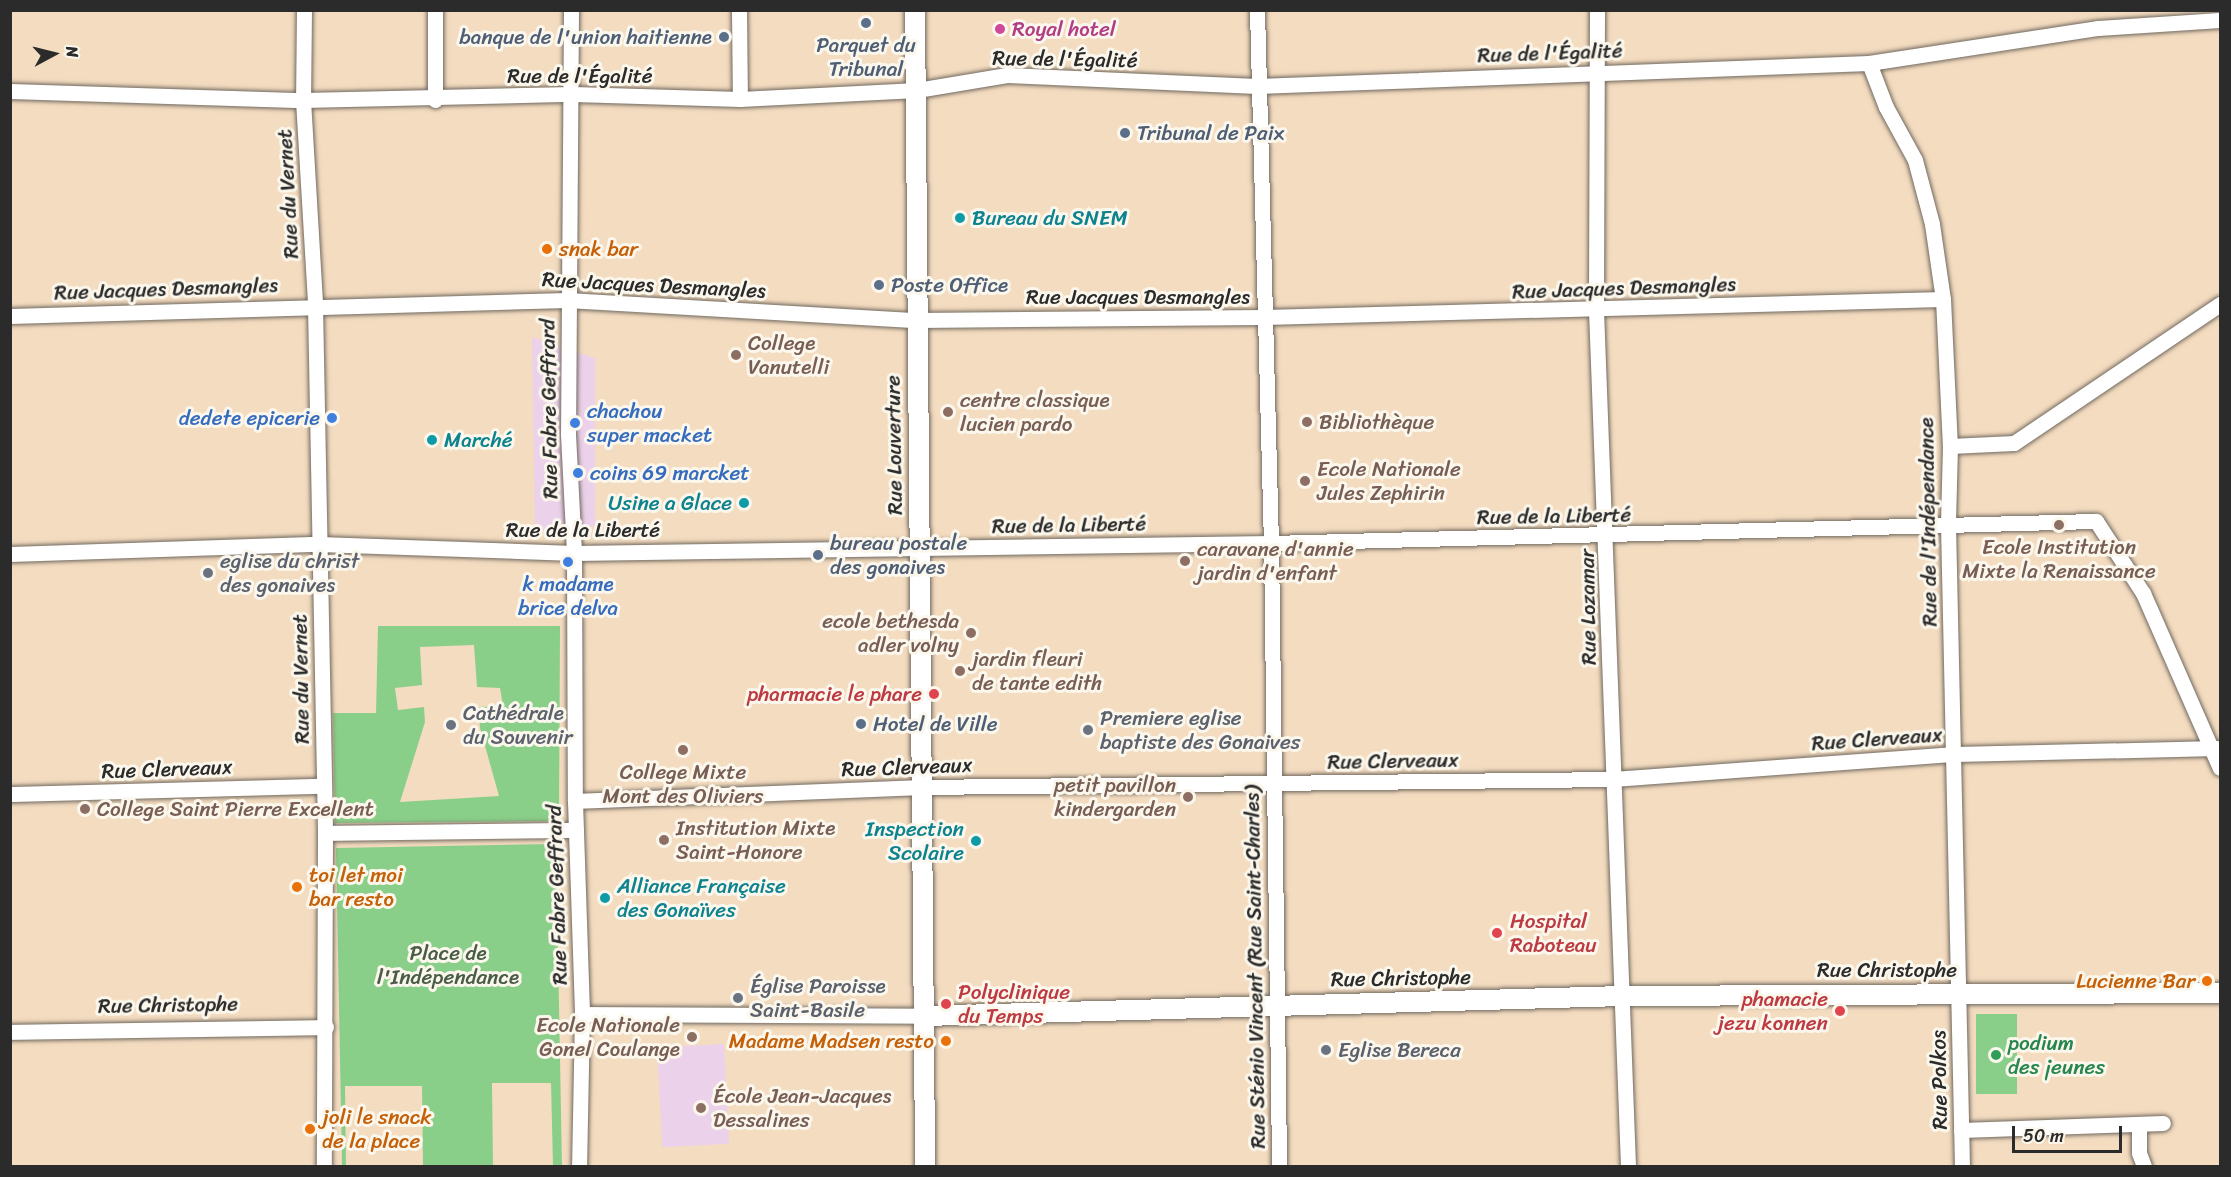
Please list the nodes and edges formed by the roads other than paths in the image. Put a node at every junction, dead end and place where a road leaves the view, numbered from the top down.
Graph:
1 (304, 10) edge
2 (435, 10) edge
3 (571, 10) edge
4 (739, 10) edge
5 (915, 10) edge
6 (1257, 10) edge
7 (1597, 10) edge
8 (2220, 20) edge
9 (1869, 63) junction
10 (1598, 72) junction
11 (1257, 86) junction
12 (917, 90) junction
13 (10, 91) edge
14 (573, 94) junction
15 (740, 99) junction
16 (303, 100) junction
17 (435, 100) junction
18 (1943, 299) junction
19 (567, 300) junction
20 (2220, 304) edge
21 (315, 305) junction
22 (1596, 310) junction
23 (10, 316) edge
24 (1264, 317) junction
25 (916, 320) junction
26 (1950, 446) junction
27 (1948, 525) junction
28 (1607, 536) junction
29 (1270, 543) junction
30 (320, 544) junction
31 (920, 548) junction
32 (574, 553) junction
33 (10, 554) edge
34 (2215, 749) edge
35 (1954, 754) junction
36 (2220, 768) edge
37 (1613, 779) junction
38 (1272, 784) junction
39 (324, 786) junction
40 (921, 787) junction
41 (10, 795) edge
42 (575, 801) junction
43 (576, 830) junction
44 (325, 833) junction
45 (2220, 993) edge
46 (1958, 994) junction
47 (1622, 996) junction
48 (1277, 1005) junction
49 (582, 1014) junction
50 (924, 1016) junction
51 (326, 1027) junction
52 (10, 1032) edge
53 (2163, 1123) dead end
54 (2139, 1124) junction
55 (1960, 1130) junction
56 (324, 1167) edge
57 (579, 1167) edge
58 (925, 1167) edge
59 (1279, 1167) edge
60 (1628, 1167) edge
61 (1962, 1167) edge
62 (2144, 1167) edge

1 - 16 street, Rue du Vernet
2 - 17 street
3 - 14 street, Rue Fabre Geffrard
4 - 15 street
5 - 12 street, Rue Louverture
6 - 11 street, Rue Sténio Vincent (Rue Saint-Charles)
7 - 10 street, Rue Lozamar
8 - 9 street, Rue de l'Égalité
9 - 10 street, Rue de l'Égalité
9 - 18 street, Rue de l'Indépendance
10 - 11 street, Rue de l'Égalité
10 - 22 street, Rue Lozamar
11 - 12 street, Rue de l'Égalité
11 - 24 street, Rue Sténio Vincent (Rue Saint-Charles)
12 - 15 street, Rue de l'Égalité
12 - 25 street, Rue Louverture
13 - 16 street, Rue de l'Égalité
14 - 15 street, Rue de l'Égalité
14 - 17 street, Rue de l'Égalité
14 - 19 street, Rue Fabre Geffrard
16 - 17 street, Rue de l'Égalité
16 - 21 street, Rue du Vernet
18 - 22 street, Rue Jacques Desmangles
18 - 26 street, Rue de l'Indépendance
19 - 21 street, Rue Jacques Desmangles
19 - 25 street, Rue Jacques Desmangles
19 - 32 street, Rue Fabre Geffrard
20 - 26 street
21 - 23 street, Rue Jacques Desmangles
21 - 30 street, Rue du Vernet
22 - 24 street, Rue Jacques Desmangles
22 - 28 street, Rue Lozamar
24 - 25 street, Rue Jacques Desmangles
24 - 29 street, Rue Sténio Vincent (Rue Saint-Charles)
25 - 31 street, Rue Louverture
26 - 27 street, Rue de l'Indépendance
27 - 28 street, Rue de la Liberté
27 - 34 street, Rue de la Liberté
27 - 35 street, Rue de l'Indépendance
28 - 29 street, Rue de la Liberté
28 - 37 street, Rue Lozamar
29 - 31 street, Rue de la Liberté
29 - 38 street, Rue Sténio Vincent (Rue Saint-Charles)
30 - 32 street, Rue de la Liberté
30 - 33 street, Rue de la Liberté
30 - 39 street, Rue du Vernet
31 - 32 street, Rue de la Liberté
31 - 40 street, Rue Louverture
32 - 42 street, Rue Fabre Geffrard
34 - 35 street, Rue Clerveaux
34 - 36 street
35 - 37 street, Rue Clerveaux
35 - 46 street, Rue de l'Indépendance
37 - 38 street, Rue Clerveaux
37 - 47 street, Rue Lozamar
38 - 40 street, Rue Clerveaux
38 - 48 street, Rue Sténio Vincent (Rue Saint-Charles)
39 - 41 street, Rue Clerveaux
39 - 44 street, Rue du Vernet
40 - 42 street, Rue Clerveaux
40 - 50 street, Rue Louverture
42 - 43 street, Rue Fabre Geffrard
43 - 44 street
43 - 49 street, Rue Fabre Geffrard
44 - 51 street, Rue du Vernet
45 - 46 street, Rue Christophe
46 - 47 street, Rue Christophe
46 - 55 street, Rue Polkos
47 - 48 street, Rue Christophe
47 - 60 street, Rue Lozamar
48 - 50 street, Rue Christophe
48 - 59 street, Rue Sténio Vincent (Rue Saint-Charles)
49 - 50 street, Rue Christophe
49 - 57 street, Rue Fabre Geffrard
50 - 58 street, Rue Louverture
51 - 52 street, Rue Christophe
51 - 56 street, Rue du Vernet
53 - 54 street
54 - 55 street
54 - 62 street
55 - 61 street, Rue Polkos

